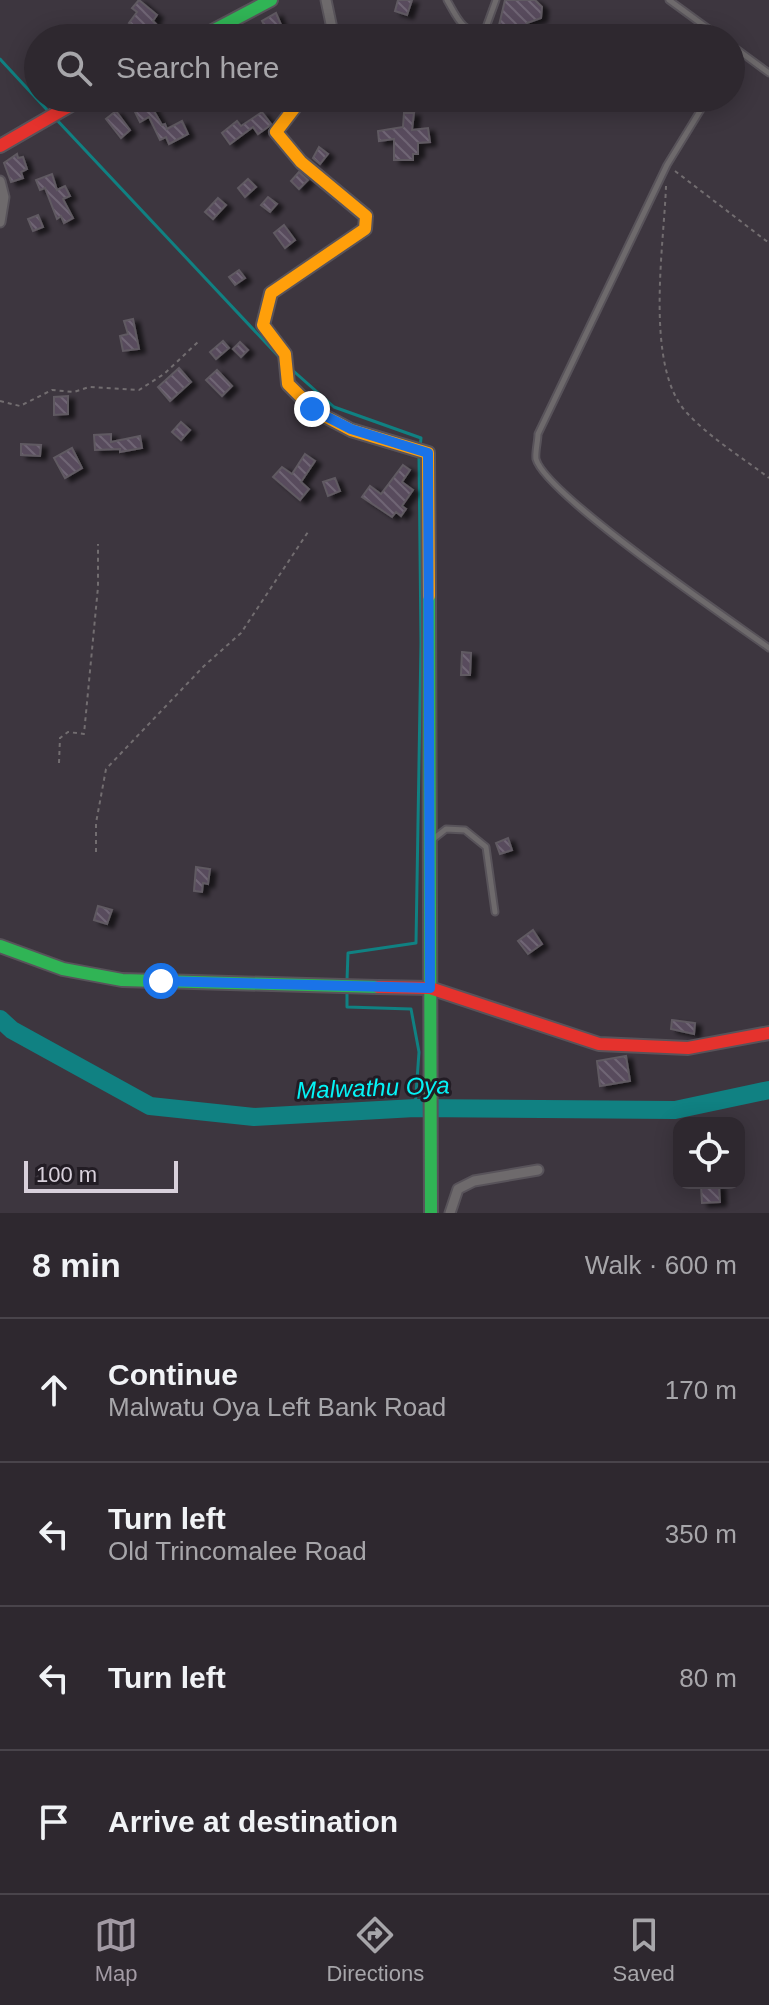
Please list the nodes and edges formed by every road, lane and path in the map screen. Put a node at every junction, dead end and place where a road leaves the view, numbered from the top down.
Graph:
1 (271, 0) edge
2 (326, 0) edge
3 (447, 0) edge
4 (496, 0) edge
5 (669, 0) edge
6 (226, 24) edge
7 (331, 24) edge
8 (461, 24) edge
9 (487, 24) edge
10 (702, 24) edge
11 (745, 56) edge
12 (769, 73) edge
13 (56, 112) edge
14 (291, 112) edge
15 (699, 112) edge
16 (0, 146) edge
17 (667, 165) junction
18 (0, 181) edge
19 (0, 222) edge
20 (769, 243) edge
21 (200, 340) dead end
22 (0, 401) edge
23 (769, 478) edge
24 (308, 532) dead end
25 (98, 544) dead end
26 (769, 648) edge
27 (59, 763) dead end
28 (432, 840) junction
29 (96, 852) dead end
30 (495, 912) dead end
31 (0, 946) edge
32 (430, 988) junction
33 (769, 1033) edge
34 (538, 1170) dead end
35 (431, 1213) edge
36 (450, 1213) edge

1 - 6 main road
2 - 7 street
3 - 8 lane
4 - 9 lane
5 - 10 lane
11 - 12 lane
13 - 16 main road
14 - 28 main road
15 - 17 lane
17 - 20 path
17 - 23 path
17 - 26 lane
18 - 19 street
21 - 22 path
24 - 29 path
25 - 27 path
28 - 30 lane
28 - 32 main road
31 - 32 main road
32 - 33 main road
32 - 35 main road
34 - 36 street

